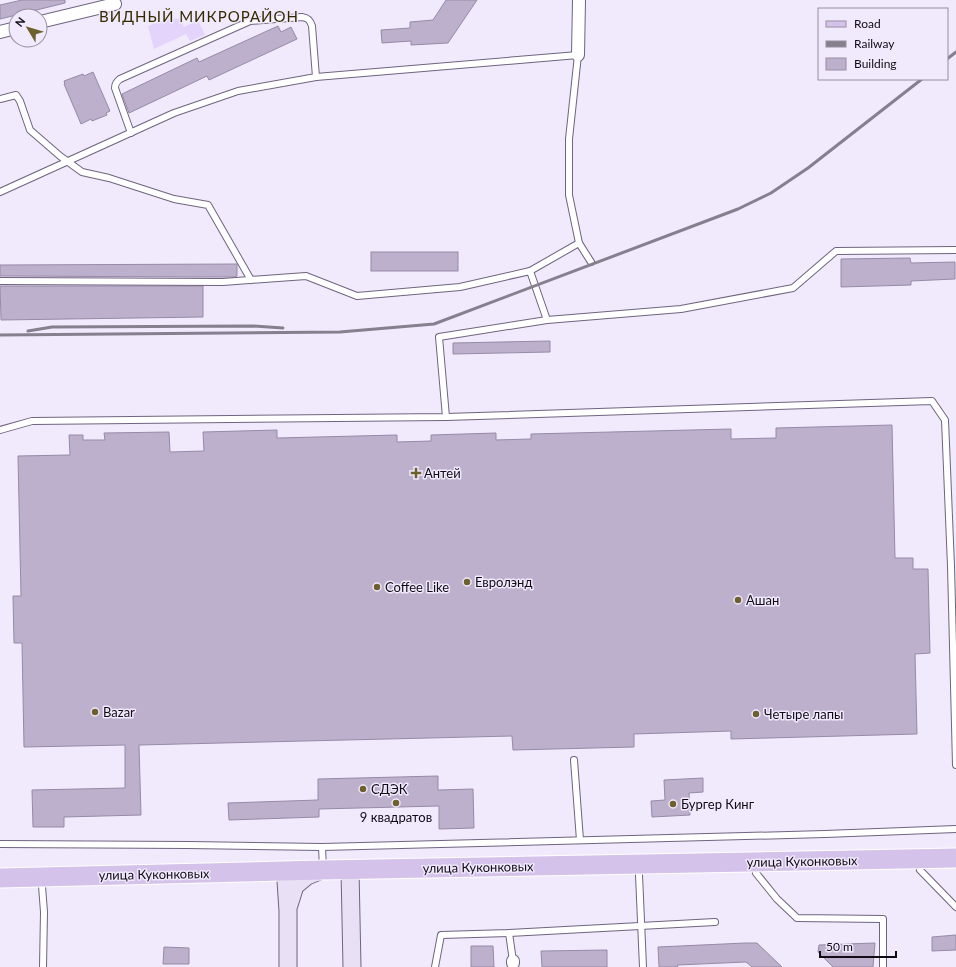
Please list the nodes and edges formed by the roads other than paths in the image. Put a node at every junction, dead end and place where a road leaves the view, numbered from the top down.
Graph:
1 (579, 0) edge
2 (115, 4) dead end
3 (48, 20) edge
4 (578, 55) junction
5 (316, 77) junction
6 (0, 99) edge
7 (131, 133) junction
8 (67, 161) junction
9 (0, 192) edge
10 (579, 243) junction
11 (956, 250) edge
12 (591, 262) dead end
13 (530, 271) junction
14 (251, 280) junction
15 (0, 281) edge
16 (547, 320) junction
17 (446, 417) junction
18 (0, 430) edge
19 (954, 635) edge
20 (574, 760) dead end
21 (956, 765) edge
22 (956, 829) edge
23 (580, 840) junction
24 (0, 844) edge
25 (322, 847) junction
26 (956, 858) edge
27 (956, 869) edge
28 (920, 870) junction
29 (756, 874) junction
30 (323, 875) junction
31 (350, 875) junction
32 (639, 875) junction
33 (0, 878) edge
34 (294, 881) junction
35 (42, 886) junction
36 (0, 888) edge
37 (956, 907) edge
38 (715, 922) dead end
39 (642, 926) junction
40 (509, 933) junction
41 (513, 964) edge
42 (43, 967) edge
43 (288, 967) edge
44 (352, 967) edge
45 (435, 967) edge
46 (644, 967) edge
47 (883, 967) edge

1 - 4 street
2 - 3 street
4 - 5 lane
4 - 10 lane
5 - 7 lane
5 - 7 lane
6 - 8 lane
7 - 8 lane
8 - 9 lane
8 - 14 lane
10 - 12 lane
10 - 13 lane
11 - 16 lane
13 - 14 lane
13 - 16 lane
14 - 15 lane
16 - 17 lane
17 - 18 lane
17 - 19 lane
19 - 21 lane
20 - 23 lane
22 - 23 lane
23 - 25 lane
24 - 25 lane
25 - 30 lane
26 - 31 main road, улица Куконковых
27 - 28 main road, улица Куконковых
28 - 29 main road, улица Куконковых
28 - 37 lane
29 - 32 main road, улица Куконковых
29 - 47 lane
30 - 31 main road, улица Куконковых
30 - 33 main road, улица Куконковых
30 - 34 main road, улица Куконковых
31 - 32 main road, улица Куконковых
31 - 44 main road
32 - 39 lane
34 - 35 main road, улица Куконковых
34 - 43 main road
35 - 36 main road, улица Куконковых
35 - 42 lane
38 - 39 lane
39 - 40 lane
39 - 46 lane
40 - 41 lane
40 - 45 lane

